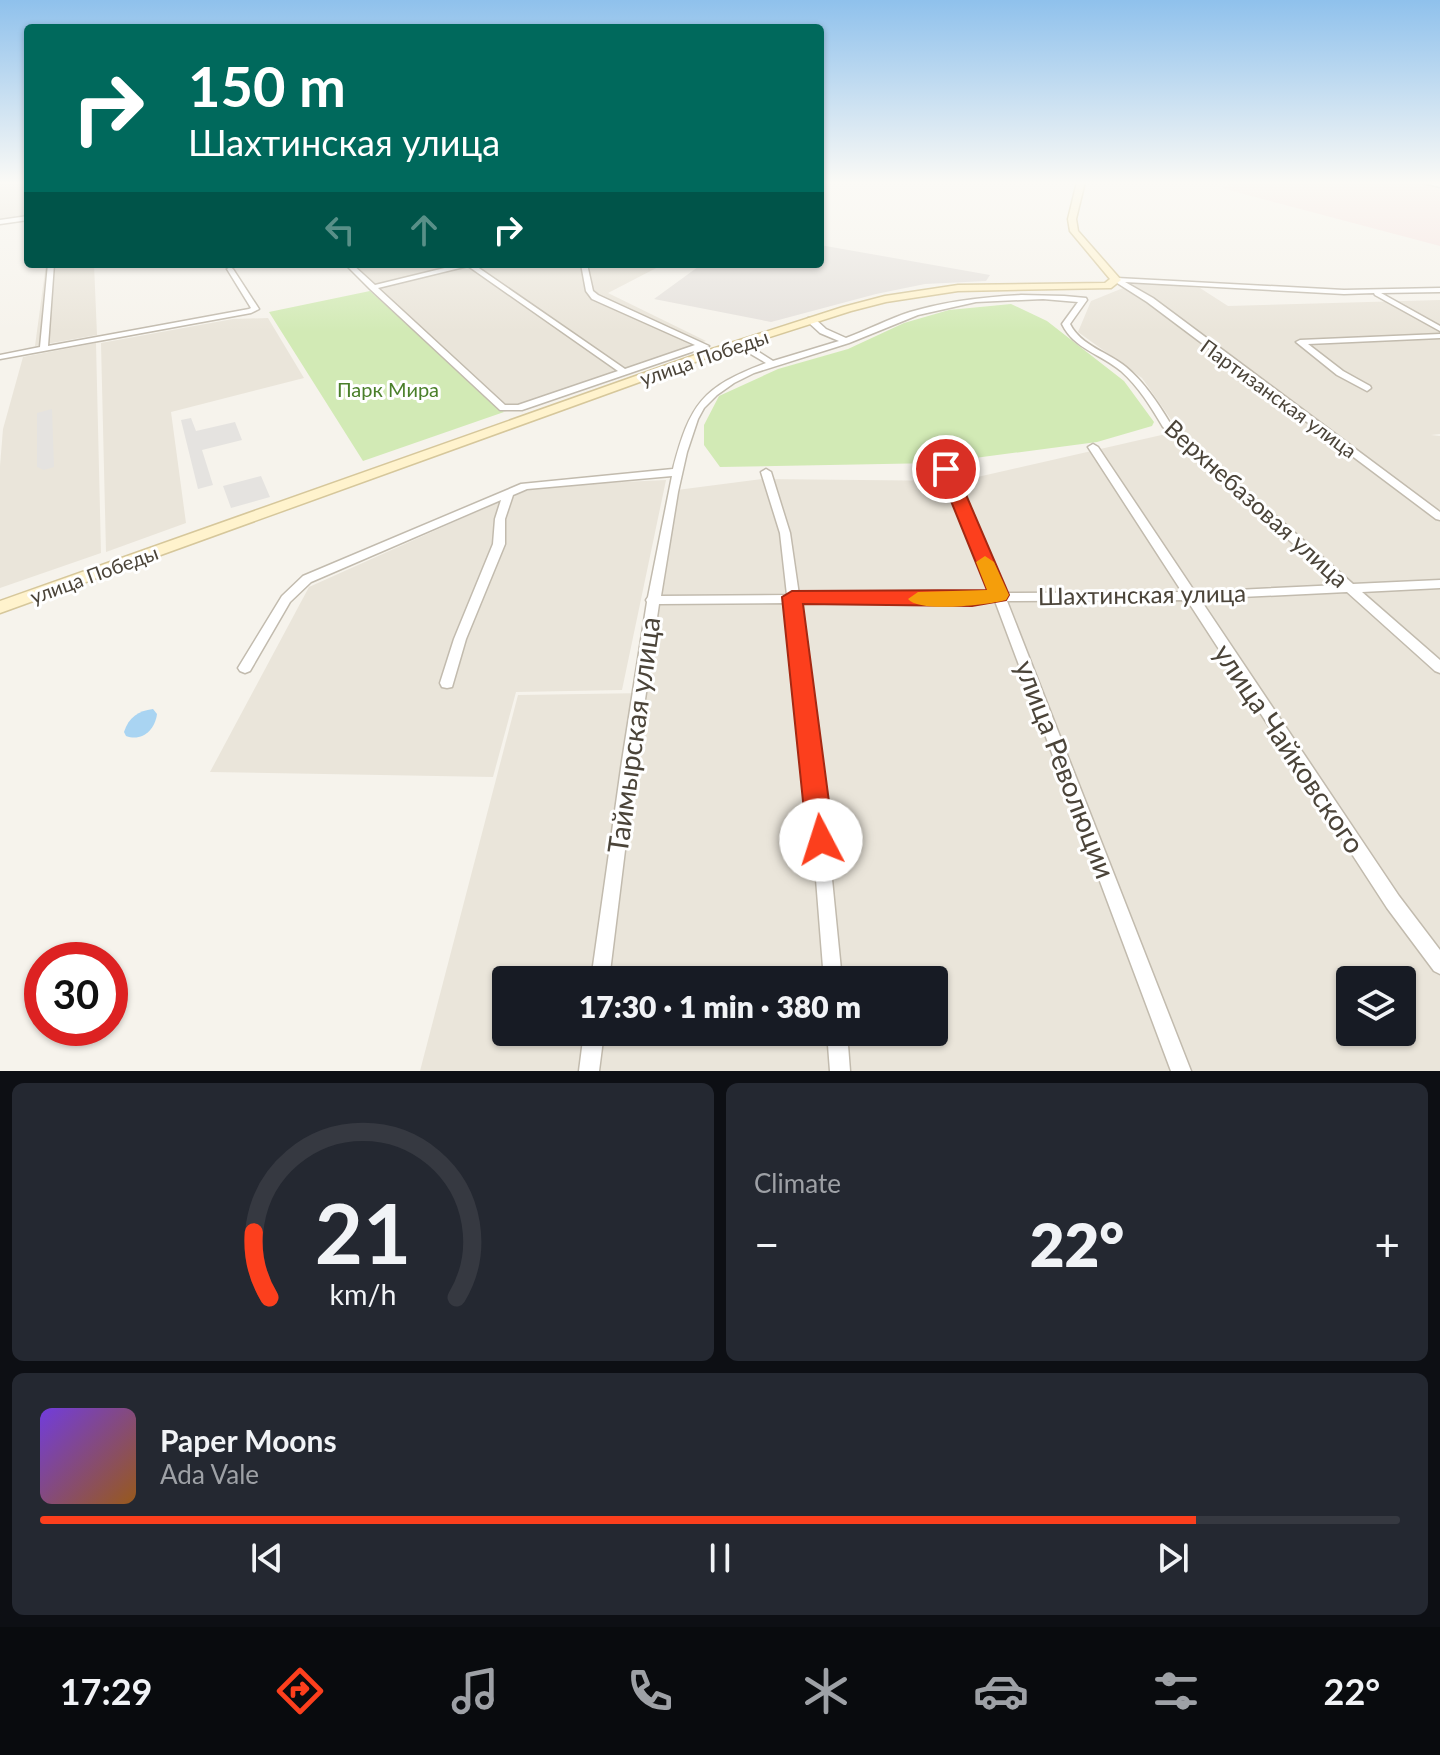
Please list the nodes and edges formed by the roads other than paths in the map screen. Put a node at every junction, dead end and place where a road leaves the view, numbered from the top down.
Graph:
1 (1075, 232) edge
2 (51, 268) edge
3 (352, 268) edge
4 (453, 268) edge
5 (475, 268) edge
6 (585, 268) edge
7 (230, 269) dead end
8 (1116, 280) junction
9 (372, 288) junction
10 (1440, 290) edge
11 (1373, 292) junction
12 (1083, 294) junction
13 (811, 320) junction
14 (1440, 329) edge
15 (1440, 336) edge
16 (846, 341) junction
17 (740, 344) junction
18 (702, 345) junction
19 (44, 350) junction
20 (716, 351) junction
21 (0, 357) edge
22 (774, 365) junction
23 (624, 372) junction
24 (605, 378) junction
25 (618, 387) junction
26 (1367, 388) dead end
27 (1093, 447) dead end
28 (946, 469) dead end
29 (678, 472) junction
30 (766, 472) dead end
31 (508, 495) junction
32 (1440, 517) edge
33 (1440, 584) edge
34 (1350, 587) junction
35 (999, 595) junction
36 (1189, 596) junction
37 (792, 597) junction
38 (652, 600) junction
39 (0, 607) edge
40 (245, 668) dead end
41 (1440, 668) edge
42 (447, 683) dead end
43 (1440, 965) edge
44 (602, 966) edge
45 (832, 966) edge
46 (592, 1046) edge
47 (838, 1046) edge
48 (589, 1071) edge
49 (840, 1071) edge
50 (1181, 1071) edge

1 - 8 street
2 - 19 street
3 - 9 street
4 - 9 street
5 - 23 street
6 - 18 street
7 - 19 street
8 - 11 street, улица Победы
8 - 12 street, улица Победы
8 - 32 street, Партизанская улица
9 - 24 street
10 - 11 street, улица Победы
11 - 14 street
12 - 13 street, улица Победы
12 - 16 street, Таймырская улица
12 - 34 street, Верхнебазовая улица
13 - 16 street
13 - 17 street, улица Победы
15 - 26 street
16 - 22 street, Таймырская улица
17 - 20 street, улица Победы
17 - 22 street
18 - 20 street
18 - 23 street
19 - 21 street
20 - 25 street, улица Победы
22 - 29 street, Таймырская улица
23 - 24 street
24 - 25 street
25 - 39 street, улица Победы
27 - 36 street, улица Чайковского
28 - 35 street, улица Революции
29 - 31 street
29 - 38 street, Таймырская улица
30 - 37 street
31 - 40 street
31 - 42 street
33 - 34 street, Шахтинская улица
34 - 36 street, Шахтинская улица
34 - 41 street, Верхнебазовая улица
35 - 36 street, Шахтинская улица
35 - 37 street, Шахтинская улица
35 - 50 street, улица Революции
36 - 43 street, улица Чайковского
37 - 38 street, Шахтинская улица
37 - 45 street
38 - 44 street, Таймырская улица
46 - 48 street
47 - 49 street

